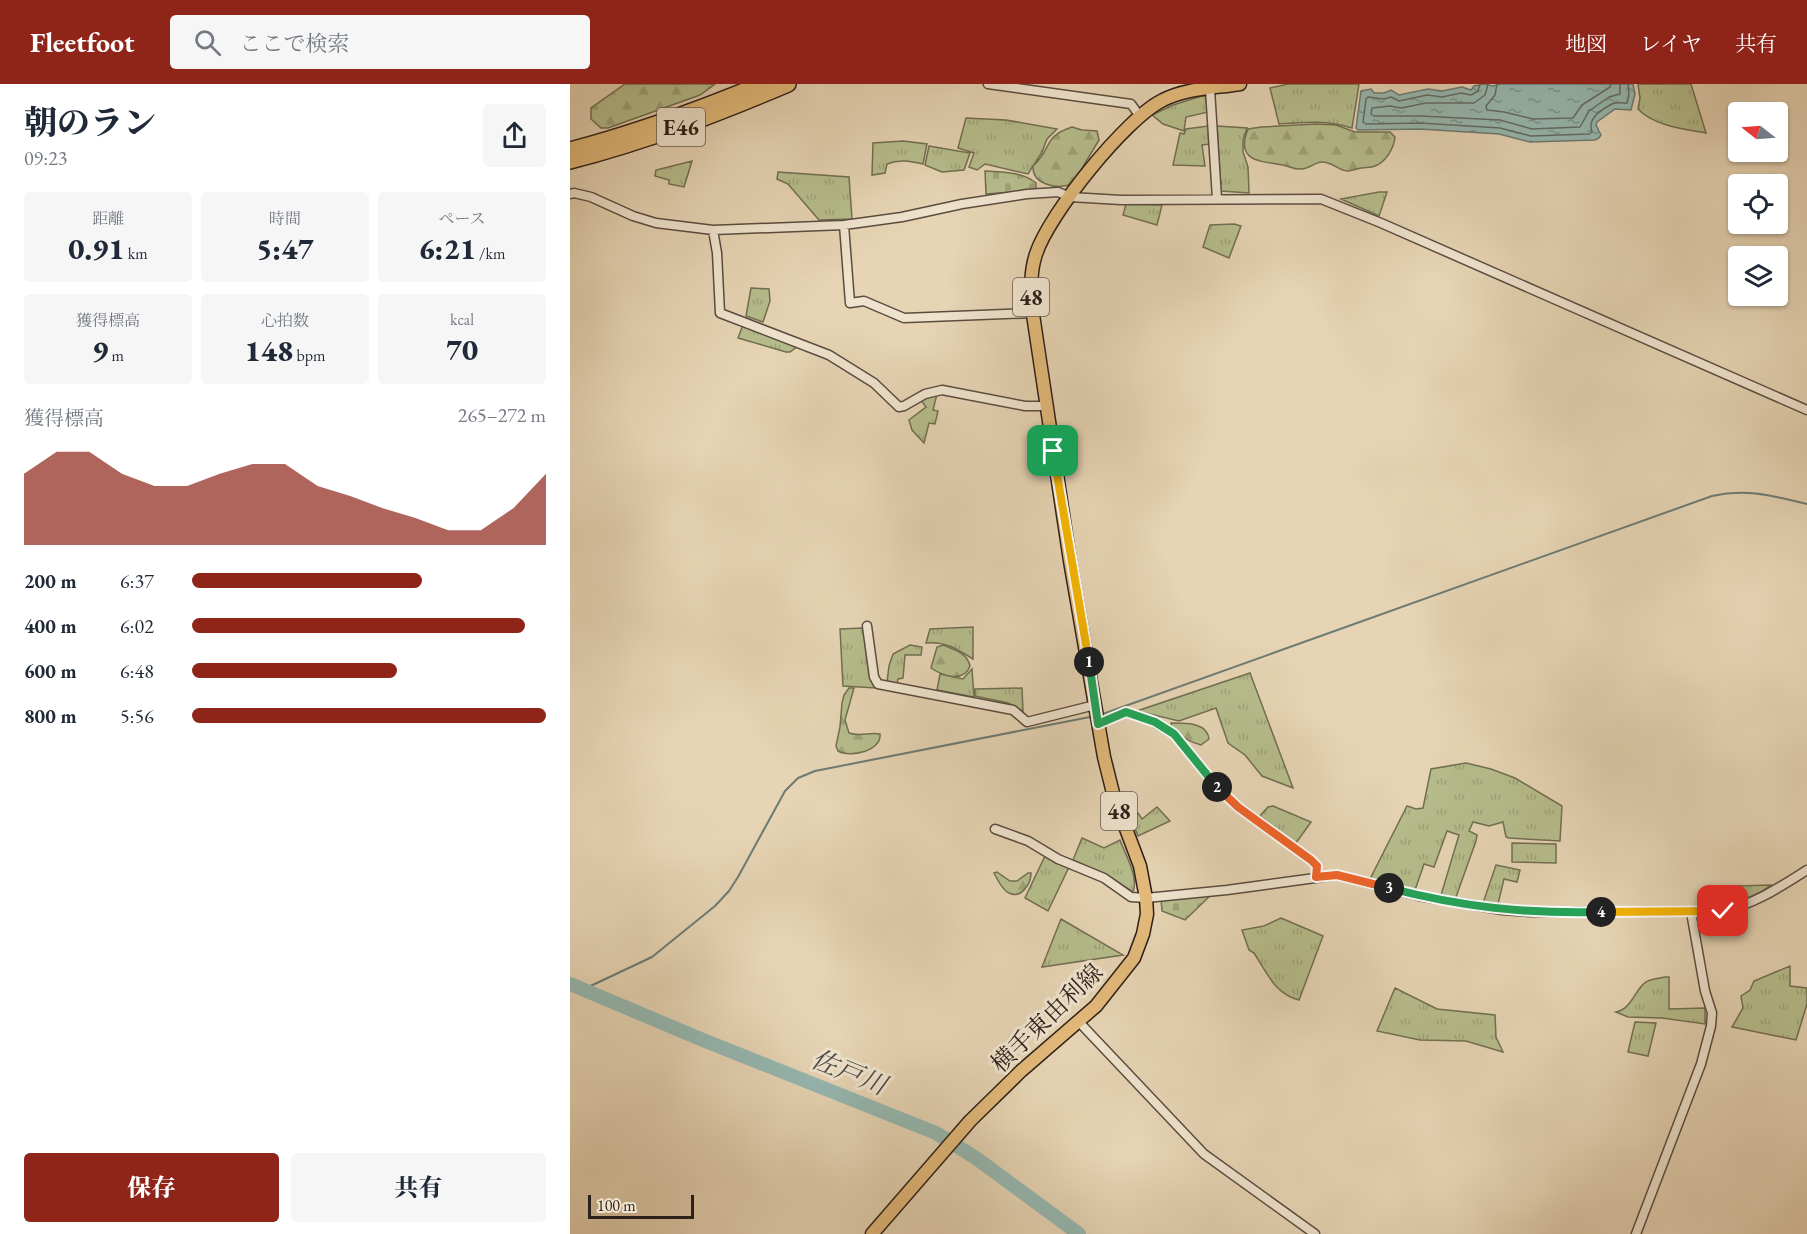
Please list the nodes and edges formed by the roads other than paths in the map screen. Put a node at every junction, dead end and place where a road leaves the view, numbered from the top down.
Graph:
1 (760, 84) edge
2 (788, 84) edge
3 (988, 84) edge
4 (1240, 84) edge
5 (1210, 89) junction
6 (1139, 115) junction
7 (570, 150) edge
8 (570, 161) edge
9 (570, 194) edge
10 (1070, 197) junction
11 (1217, 199) junction
12 (844, 225) junction
13 (713, 230) junction
14 (1032, 313) junction
15 (1046, 406) junction
16 (1807, 410) edge
17 (867, 626) dead end
18 (1095, 705) junction
19 (1098, 724) junction
20 (995, 829) dead end
21 (1807, 870) edge
22 (1316, 877) junction
23 (1146, 898) junction
24 (1691, 912) junction
25 (1079, 1022) junction
26 (872, 1234) edge
27 (1316, 1234) edge
28 (1636, 1234) edge

1 - 7 highway, E46
2 - 8 highway, E46
3 - 6 street
4 - 5 main road, 横手東由利線 / 48
5 - 6 main road, 横手東由利線 / 48
5 - 11 street
6 - 10 main road, 横手東由利線 / 48
9 - 13 street
10 - 11 street
10 - 12 street
10 - 14 main road, 横手東由利線 / 48
11 - 16 street
12 - 13 street
12 - 14 street
13 - 15 street
14 - 15 main road, 横手東由利線 / 48
15 - 18 main road, 横手東由利線 / 48
17 - 18 street
18 - 19 main road, 横手東由利線 / 48
19 - 22 street
19 - 23 main road, 横手東由利線 / 48
20 - 23 street
21 - 24 street
22 - 23 street
22 - 24 street
23 - 25 main road, 横手東由利線 / 48
24 - 28 street
25 - 26 main road, 横手東由利線 / 48
25 - 27 street

